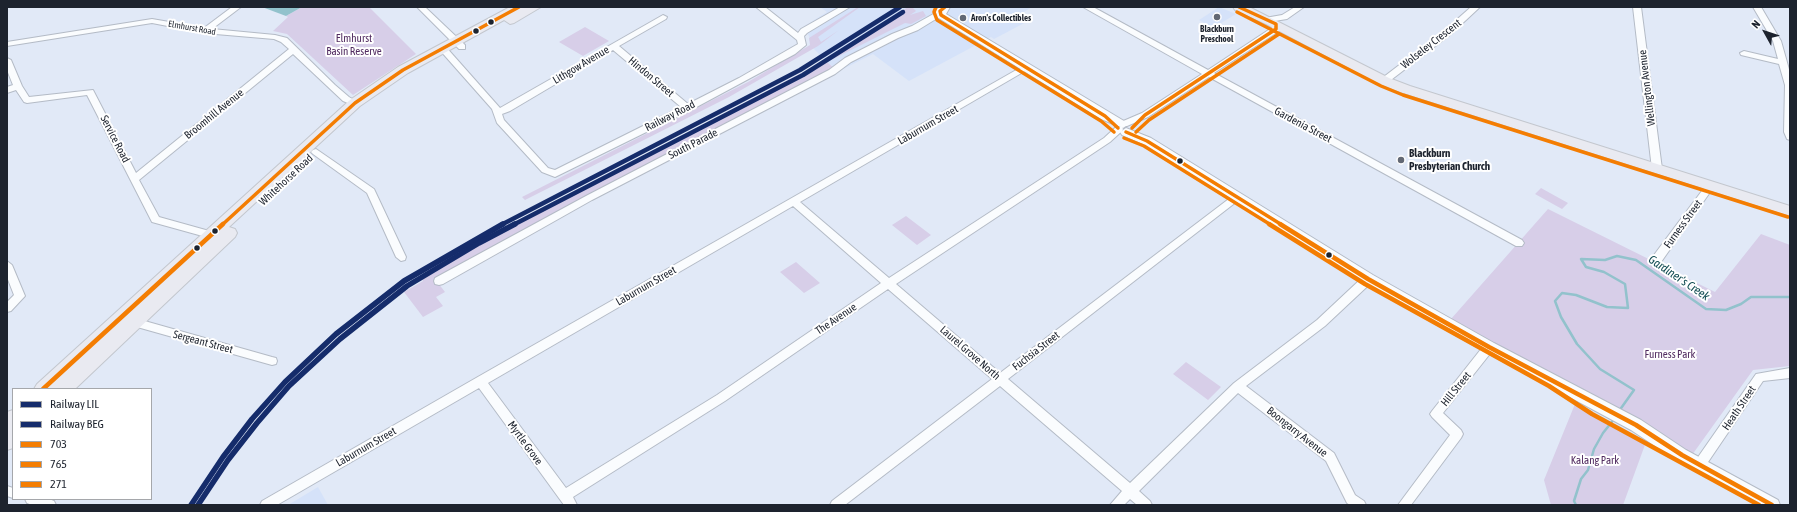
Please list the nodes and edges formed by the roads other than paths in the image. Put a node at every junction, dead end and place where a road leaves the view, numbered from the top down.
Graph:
1 (237, 7) edge
2 (421, 7) edge
3 (519, 7) edge
4 (535, 7) edge
5 (760, 7) edge
6 (846, 7) edge
7 (1087, 7) edge
8 (1238, 7) edge
9 (1300, 7) edge
10 (1476, 7) edge
11 (1638, 7) edge
12 (1757, 7) edge
13 (942, 10) edge
14 (663, 16) dead end
15 (1278, 24) junction
16 (204, 31) junction
17 (802, 34) junction
18 (7, 44) edge
19 (614, 46) junction
20 (452, 47) junction
21 (293, 50) junction
22 (1744, 53) dead end
23 (7, 60) edge
24 (1782, 62) junction
25 (1024, 69) junction
26 (1207, 74) junction
27 (1384, 81) junction
28 (18, 86) junction
29 (7, 90) edge
30 (354, 103) junction
31 (688, 108) junction
32 (498, 112) junction
33 (1125, 128) junction
34 (1790, 137) edge
35 (316, 152) junction
36 (1657, 169) junction
37 (135, 178) junction
38 (1710, 186) junction
39 (1237, 198) junction
40 (793, 201) junction
41 (1790, 211) edge
42 (217, 236) junction
43 (1519, 243) dead end
44 (401, 257) dead end
45 (1655, 262) dead end
46 (7, 265) edge
47 (1368, 279) junction
48 (438, 281) dead end
49 (889, 283) junction
50 (7, 308) edge
51 (134, 322) junction
52 (1489, 347) junction
53 (272, 361) dead end
54 (1790, 373) edge
55 (1000, 380) junction
56 (480, 381) junction
57 (1238, 386) junction
58 (44, 388) edge
59 (64, 388) edge
60 (1700, 464) junction
61 (1131, 492) junction
62 (34, 500) edge
63 (567, 500) edge
64 (50, 505) edge
65 (266, 505) edge
66 (836, 505) edge
67 (1116, 505) edge
68 (1146, 505) edge
69 (1360, 505) edge
70 (1404, 505) edge
71 (1772, 505) edge

1 - 16 street
2 - 20 street
3 - 20 main road, Whitehorse Road
4 - 20 main road, Whitehorse Road
5 - 17 street
6 - 17 street, Railway Road
7 - 26 street, Gardenia Street
8 - 15 main road
9 - 15 street, The Avenue
10 - 27 street, Wolseley Crescent
11 - 36 street, Wellington Avenue
12 - 24 street
13 - 25 street
13 - 48 street, South Parade
14 - 19 street, Lithgow Avenue
15 - 26 street, The Avenue
15 - 27 main road
16 - 18 street, Elmhurst Road
16 - 21 street, Elmhurst Road
17 - 31 street, Railway Road
19 - 31 street, Hindon Street
19 - 32 street, Lithgow Avenue
20 - 30 main road, Whitehorse Road
20 - 32 street
20 - 35 main road, Whitehorse Road
21 - 30 street, Elmhurst Road
21 - 37 street, Broomhill Avenue
22 - 24 street
23 - 28 street, Service Road
24 - 34 street
25 - 33 street
25 - 40 street, Laburnum Street
26 - 33 street, The Avenue
26 - 43 street, Gardenia Street
27 - 36 main road
28 - 29 street
28 - 37 street, Service Road
30 - 42 main road, Whitehorse Road
31 - 32 street, Railway Road
33 - 39 street
33 - 49 street, The Avenue
35 - 42 main road, Whitehorse Road
35 - 44 street
36 - 38 main road
37 - 42 street, Service Road
38 - 41 main road
38 - 45 street, Furness Street
39 - 47 street
39 - 55 street, Fuchsia Street
40 - 49 street, Laurel Grove North
40 - 56 street, Laburnum Street
42 - 51 main road, Whitehorse Road
42 - 58 main road, Whitehorse Road
46 - 50 street
47 - 52 street
47 - 57 street
49 - 55 street, Laurel Grove North
49 - 63 street, The Avenue
51 - 53 street, Sergeant Street
51 - 59 main road, Whitehorse Road
52 - 60 street
52 - 70 street, Hill Street
54 - 60 street, Heath Street
55 - 61 street, Laurel Grove North
55 - 66 street, Fuchsia Street
56 - 63 street, Myrtle Grove
56 - 65 street, Laburnum Street
57 - 61 street
57 - 69 street, Boongarry Avenue
60 - 71 street
61 - 67 street
61 - 68 street, Laurel Grove North
62 - 64 street

